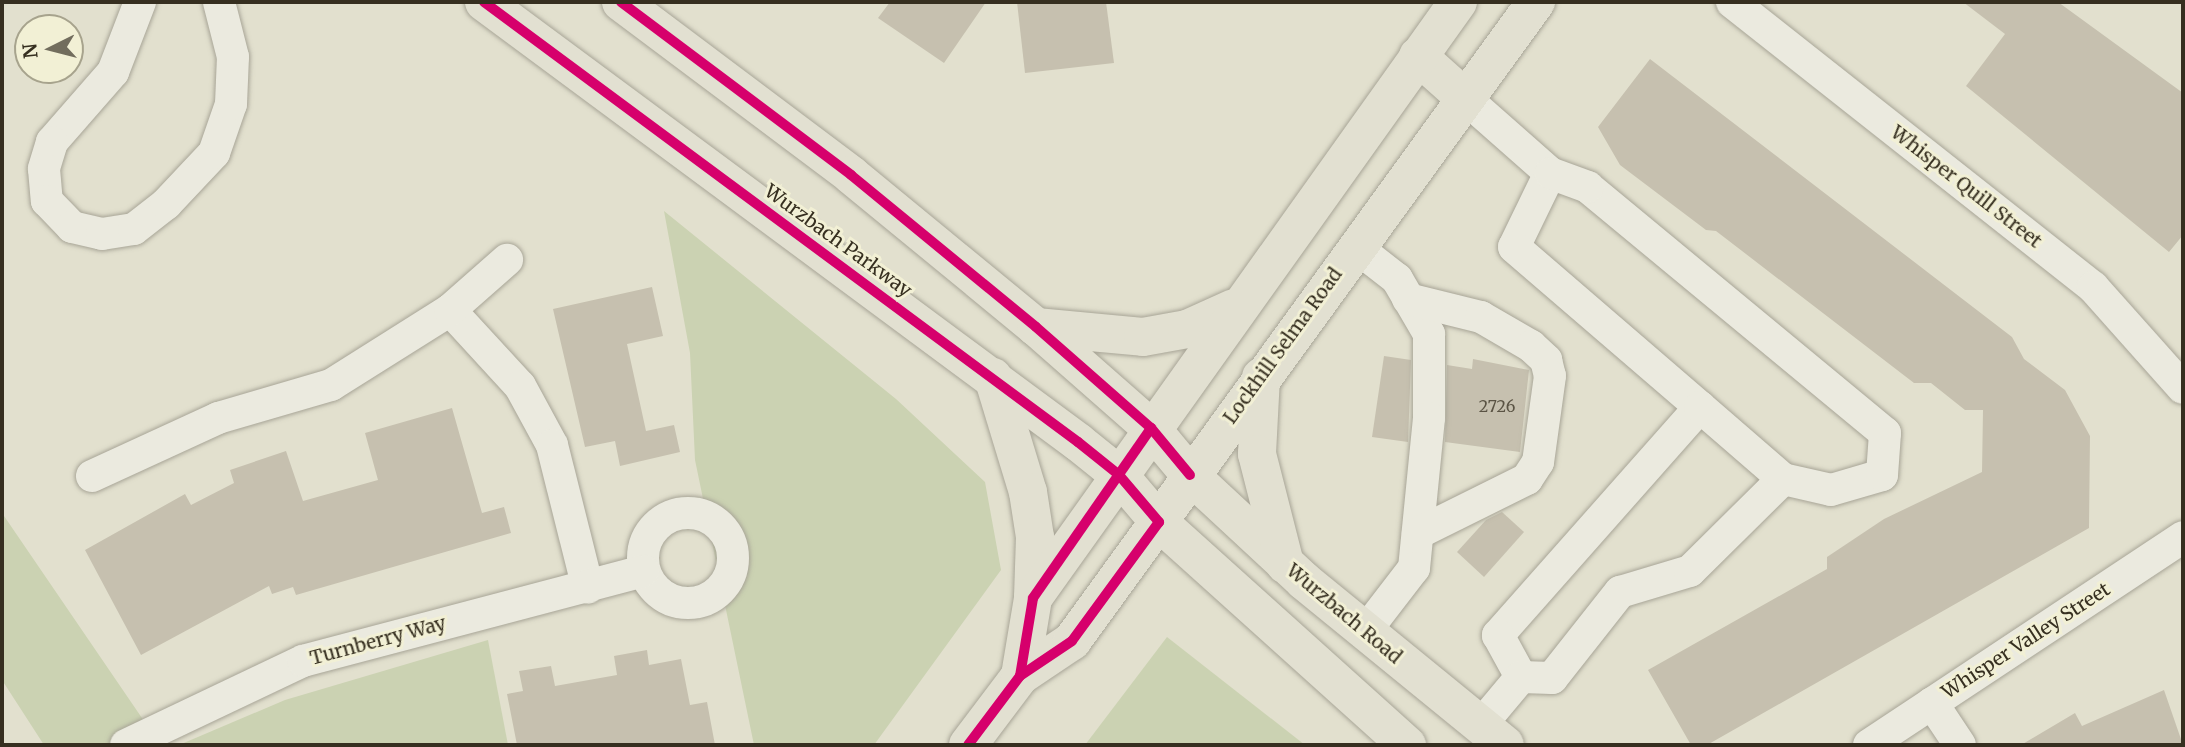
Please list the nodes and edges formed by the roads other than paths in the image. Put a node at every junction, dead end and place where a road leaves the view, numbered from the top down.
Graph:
1 (140, 2) edge
2 (219, 2) edge
3 (484, 2) edge
4 (621, 2) edge
5 (1458, 2) edge
6 (1536, 2) edge
7 (1732, 2) edge
8 (1418, 56) junction
9 (1465, 98) junction
10 (1549, 173) junction
11 (1356, 247) junction
12 (507, 260) dead end
13 (1408, 299) junction
14 (1235, 307) junction
15 (450, 310) junction
16 (1036, 327) junction
17 (1261, 375) junction
18 (993, 377) junction
19 (2183, 388) edge
20 (1700, 407) junction
21 (1151, 428) junction
22 (1119, 475) junction
23 (1190, 475) junction
24 (92, 476) dead end
25 (1783, 479) junction
26 (1158, 522) junction
27 (1418, 533) junction
28 (2183, 537) edge
29 (1285, 564) junction
30 (643, 571) dead end
31 (588, 588) junction
32 (1033, 598) junction
33 (1364, 632) junction
34 (1020, 676) junction
35 (1521, 677) junction
36 (1932, 703) junction
37 (1492, 736) edge
38 (126, 745) edge
39 (968, 745) edge
40 (1407, 745) edge
41 (1868, 745) edge
42 (1960, 745) edge

1 - 2 street
3 - 18 main road, Wurzbach Parkway
4 - 16 main road
5 - 8 main road, Lockhill Selma Road
6 - 9 main road, Lockhill Selma Road
7 - 19 street, Whisper Quill Street
8 - 9 main road
8 - 14 main road, Lockhill Selma Road
9 - 10 street
9 - 11 main road, Lockhill Selma Road
10 - 20 street
10 - 25 street
11 - 13 street
11 - 17 main road, Lockhill Selma Road
12 - 15 street
13 - 27 street
13 - 27 street
14 - 16 main road
14 - 21 main road, Lockhill Selma Road
15 - 24 street
15 - 31 street
16 - 21 main road
17 - 23 main road, Lockhill Selma Road
17 - 29 main road
18 - 22 main road, Wurzbach Parkway
18 - 32 main road
20 - 25 street
20 - 35 street
21 - 22 main road, Lockhill Selma Road
21 - 23 main road
22 - 26 main road, Wurzbach Parkway
22 - 32 main road, Lockhill Selma Road
23 - 26 main road, Lockhill Selma Road
23 - 29 main road, Wurzbach Road
25 - 35 street
26 - 34 main road, Lockhill Selma Road
26 - 40 main road
27 - 33 street
28 - 36 street, Whisper Valley Street
29 - 33 main road, Wurzbach Road
30 - 31 street, Turnberry Way
31 - 38 street, Turnberry Way
32 - 34 main road, Lockhill Selma Road
33 - 37 main road, Wurzbach Road
34 - 39 main road, Lockhill Selma Road
35 - 37 street
36 - 41 street, Whisper Valley Street
36 - 42 street

